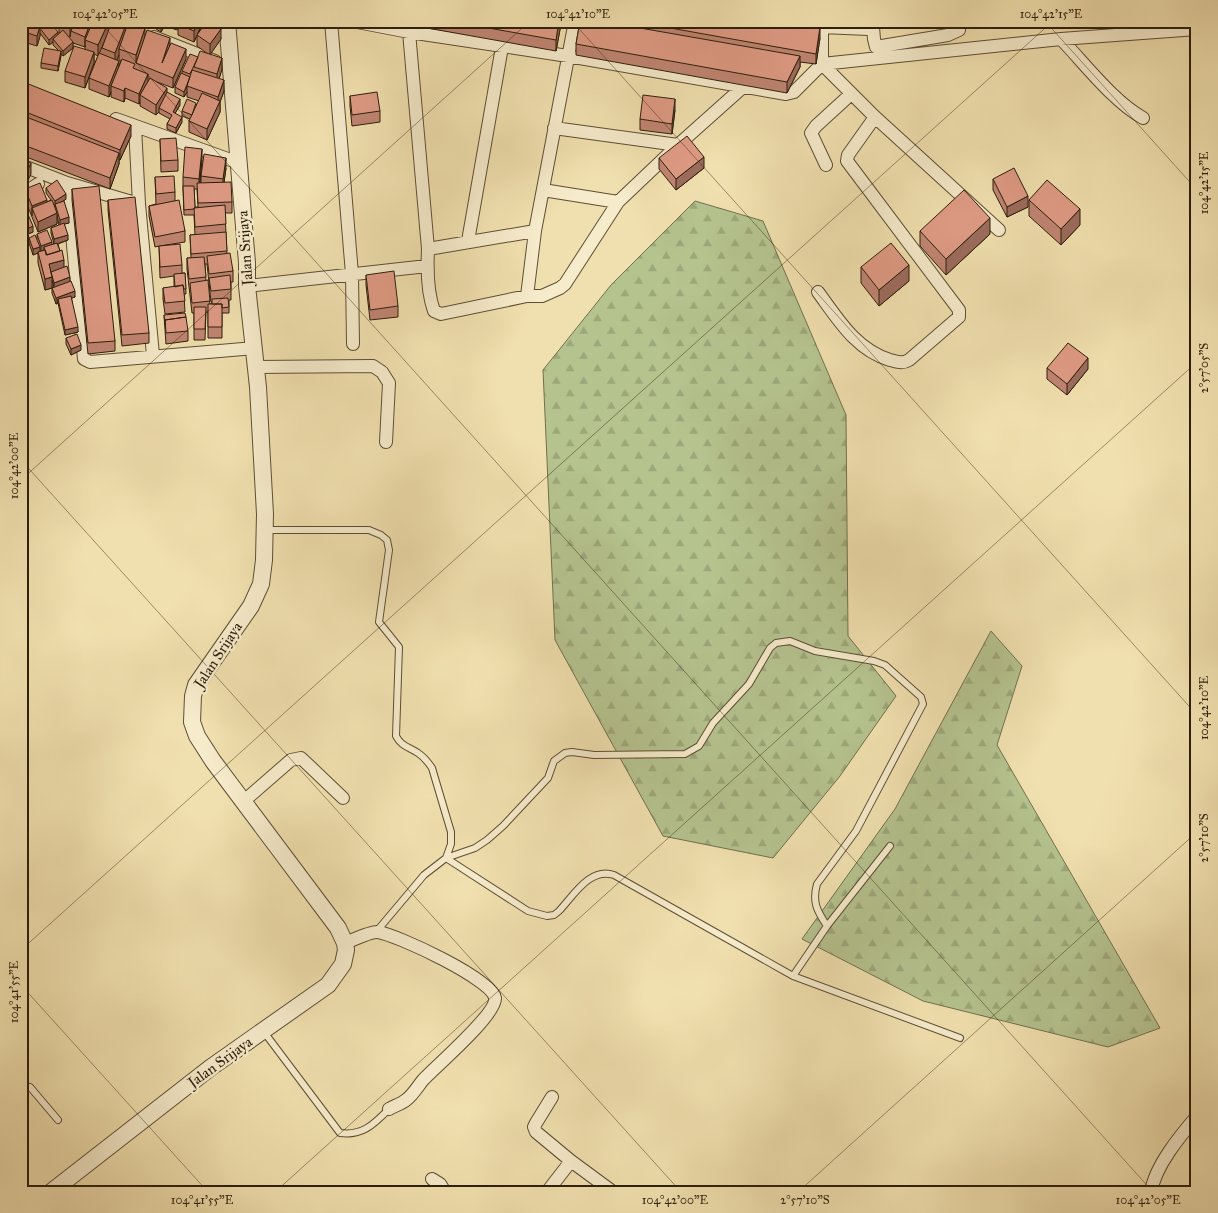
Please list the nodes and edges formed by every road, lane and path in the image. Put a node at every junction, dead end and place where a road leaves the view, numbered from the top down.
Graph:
1 (226, 21) edge
2 (331, 21) edge
3 (352, 21) edge
4 (574, 21) edge
5 (786, 21) edge
6 (956, 21) edge
7 (822, 24) edge
8 (874, 24) edge
9 (1197, 28) edge
10 (141, 32) edge
11 (409, 32) junction
12 (1061, 39) junction
13 (502, 46) junction
14 (568, 56) junction
15 (822, 64) junction
16 (230, 67) junction
17 (743, 87) junction
18 (851, 94) junction
19 (109, 116) edge
20 (875, 117) junction
21 (1144, 118) dead end
22 (135, 127) junction
23 (554, 128) junction
24 (678, 145) junction
25 (238, 163) junction
26 (21, 165) edge
27 (826, 165) dead end
28 (48, 177) junction
29 (67, 183) junction
30 (543, 190) junction
31 (21, 196) edge
32 (618, 202) junction
33 (139, 204) junction
34 (999, 230) dead end
35 (535, 231) junction
36 (468, 241) junction
37 (428, 249) junction
38 (427, 266) junction
39 (352, 274) junction
40 (247, 286) junction
41 (818, 292) dead end
42 (527, 296) junction
43 (354, 344) dead end
44 (255, 348) junction
45 (153, 355) junction
46 (256, 367) junction
47 (386, 442) dead end
48 (265, 530) junction
49 (343, 798) dead end
50 (244, 801) junction
51 (890, 846) dead end
52 (446, 858) junction
53 (827, 926) junction
54 (376, 932) junction
55 (345, 943) junction
56 (794, 976) junction
57 (263, 1031) junction
58 (960, 1038) dead end
59 (21, 1086) edge
60 (552, 1097) dead end
61 (389, 1108) joint
62 (1197, 1116) edge
63 (58, 1120) dead end
64 (571, 1161) junction
65 (432, 1179) dead end
66 (51, 1192) edge
67 (445, 1192) edge
68 (547, 1192) edge
69 (613, 1192) edge
70 (1151, 1192) edge

1 - 16 street, Jalan Srijaya
2 - 39 street
3 - 11 street
4 - 14 street
5 - 7 street
6 - 8 street
7 - 8 street
7 - 15 street
9 - 12 street
10 - 16 street
11 - 13 street
11 - 37 street
12 - 15 street
12 - 21 street
13 - 14 street
13 - 36 street
14 - 17 street
14 - 23 street
15 - 17 street
15 - 18 street
16 - 25 street, Jalan Srijaya
17 - 24 street
18 - 20 street
18 - 27 street
19 - 22 street
20 - 34 street
20 - 41 street
22 - 25 street
22 - 33 street
23 - 24 street
23 - 30 street
24 - 32 street
25 - 40 street, Jalan Srijaya
26 - 28 street
28 - 29 street
28 - 31 street
29 - 33 street
29 - 45 street
30 - 32 street
30 - 35 street
32 - 42 street
33 - 45 street
35 - 36 street
35 - 42 street
36 - 37 street
37 - 38 street
38 - 39 street
38 - 42 street
39 - 40 street
39 - 43 street
40 - 44 street, Jalan Srijaya
44 - 45 street
44 - 46 street, Jalan Srijaya
46 - 47 street
46 - 48 street, Jalan Srijaya
48 - 50 street, Jalan Srijaya
48 - 52 lane
49 - 50 street
50 - 55 street, Jalan Srijaya
51 - 53 lane
52 - 53 lane
52 - 54 lane
52 - 56 lane
53 - 56 lane
54 - 55 street
54 - 61 street
55 - 57 street, Jalan Srijaya
56 - 58 lane
57 - 61 lane
57 - 66 street, Jalan Srijaya
59 - 63 lane
60 - 64 street
62 - 70 street
64 - 68 street
64 - 69 street
65 - 67 street

